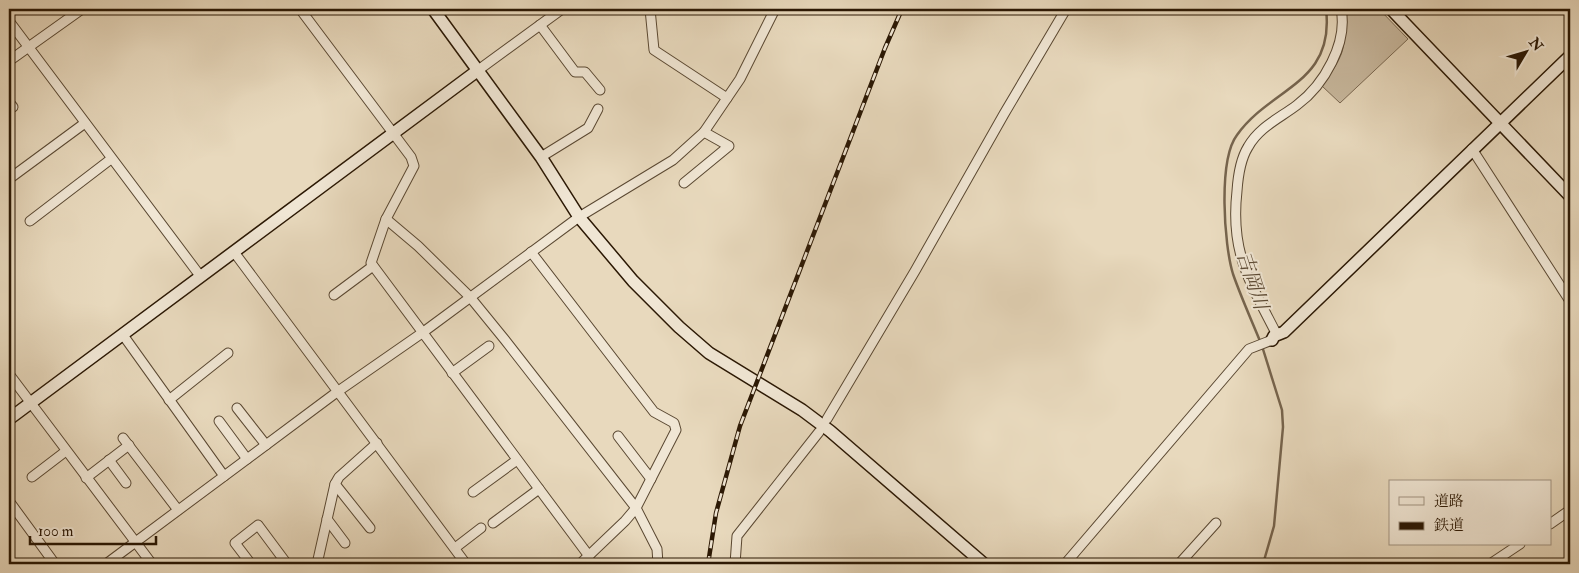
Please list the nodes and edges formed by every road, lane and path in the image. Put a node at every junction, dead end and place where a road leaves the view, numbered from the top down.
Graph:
1 (82, 9) edge
2 (433, 9) edge
3 (562, 9) edge
4 (650, 9) edge
5 (775, 9) edge
6 (1066, 9) edge
7 (1341, 9) edge
8 (1392, 9) edge
9 (305, 11) edge
10 (9, 21) edge
11 (540, 25) junction
12 (28, 48) junction
13 (1570, 56) edge
14 (9, 61) edge
15 (477, 71) junction
16 (600, 90) dead end
17 (727, 98) junction
18 (598, 109) dead end
19 (85, 123) junction
20 (1500, 123) junction
21 (704, 132) junction
22 (393, 134) junction
23 (1472, 150) junction
24 (541, 158) junction
25 (112, 159) junction
26 (9, 179) edge
27 (684, 183) dead end
28 (1570, 196) edge
29 (579, 217) junction
30 (386, 219) junction
31 (30, 222) dead end
32 (234, 252) junction
33 (531, 252) junction
34 (373, 266) junction
35 (201, 277) junction
36 (334, 295) dead end
37 (470, 296) junction
38 (1570, 301) edge
39 (422, 333) junction
40 (123, 335) junction
41 (1274, 337) junction
42 (489, 346) dead end
43 (228, 353) dead end
44 (452, 373) junction
45 (9, 374) edge
46 (337, 392) junction
47 (169, 400) junction
48 (30, 404) junction
49 (238, 408) dead end
50 (827, 418) dead end
51 (9, 419) edge
52 (219, 421) dead end
53 (819, 432) dead end
54 (618, 436) dead end
55 (377, 443) junction
56 (266, 445) junction
57 (66, 451) junction
58 (247, 459) junction
59 (109, 460) junction
60 (517, 460) junction
61 (224, 476) junction
62 (32, 477) dead end
63 (86, 478) junction
64 (651, 479) junction
65 (126, 482) dead end
66 (335, 484) junction
67 (539, 489) junction
68 (473, 492) dead end
69 (9, 501) edge
70 (636, 508) junction
71 (178, 510) junction
72 (1570, 510) edge
73 (327, 519) junction
74 (1216, 523) dead end
75 (1552, 523) edge
76 (493, 524) dead end
77 (370, 528) dead end
78 (481, 528) dead end
79 (135, 542) junction
80 (345, 543) dead end
81 (1517, 546) edge
82 (454, 548) junction
83 (589, 556) junction
84 (55, 564) edge
85 (106, 564) edge
86 (152, 564) edge
87 (251, 564) edge
88 (287, 564) edge
89 (317, 564) edge
90 (466, 564) edge
91 (580, 564) edge
92 (658, 564) edge
93 (735, 564) edge
94 (984, 564) edge
95 (1065, 564) edge
96 (1179, 564) edge
97 (1490, 564) edge

1 - 12 street
2 - 15 street
3 - 11 street
4 - 17 street
5 - 17 street
6 - 50 street
7 - 41 street
8 - 20 street
9 - 22 street
10 - 12 street
11 - 15 street
11 - 16 street
12 - 14 street
12 - 19 street
13 - 20 street
15 - 22 street
15 - 24 street
17 - 21 street
18 - 24 street
19 - 25 street
19 - 26 street
20 - 23 street
20 - 28 street
21 - 27 street
21 - 29 street
22 - 30 street
22 - 32 street
23 - 38 street
23 - 41 street
24 - 29 street
25 - 31 street
25 - 35 street
29 - 33 street
29 - 94 street
30 - 34 street
30 - 37 street
32 - 35 street
32 - 46 street
33 - 37 street
33 - 64 street
34 - 36 street
34 - 39 street
35 - 40 street
37 - 39 street
37 - 70 street
39 - 44 street
39 - 46 street
40 - 47 street
40 - 48 street
41 - 95 street
42 - 44 street
43 - 47 street
44 - 60 street
45 - 48 street
46 - 55 street
46 - 56 street
47 - 61 street
48 - 51 street
48 - 57 street
49 - 56 street
52 - 58 street
53 - 93 street
54 - 64 street
55 - 66 street
55 - 82 street
56 - 58 street
57 - 62 street
57 - 63 street
58 - 61 street
59 - 63 street
59 - 65 street
59 - 71 street
60 - 67 street
60 - 68 street
61 - 71 street
63 - 79 street
64 - 70 street
66 - 73 street
66 - 77 street
67 - 76 street
67 - 83 street
69 - 84 street
70 - 83 street
70 - 92 street
71 - 79 street
72 - 75 street
73 - 80 street
73 - 89 street
74 - 96 street
78 - 82 street
79 - 85 street
79 - 86 street
81 - 97 street
82 - 90 street
83 - 91 street
87 - 88 street

